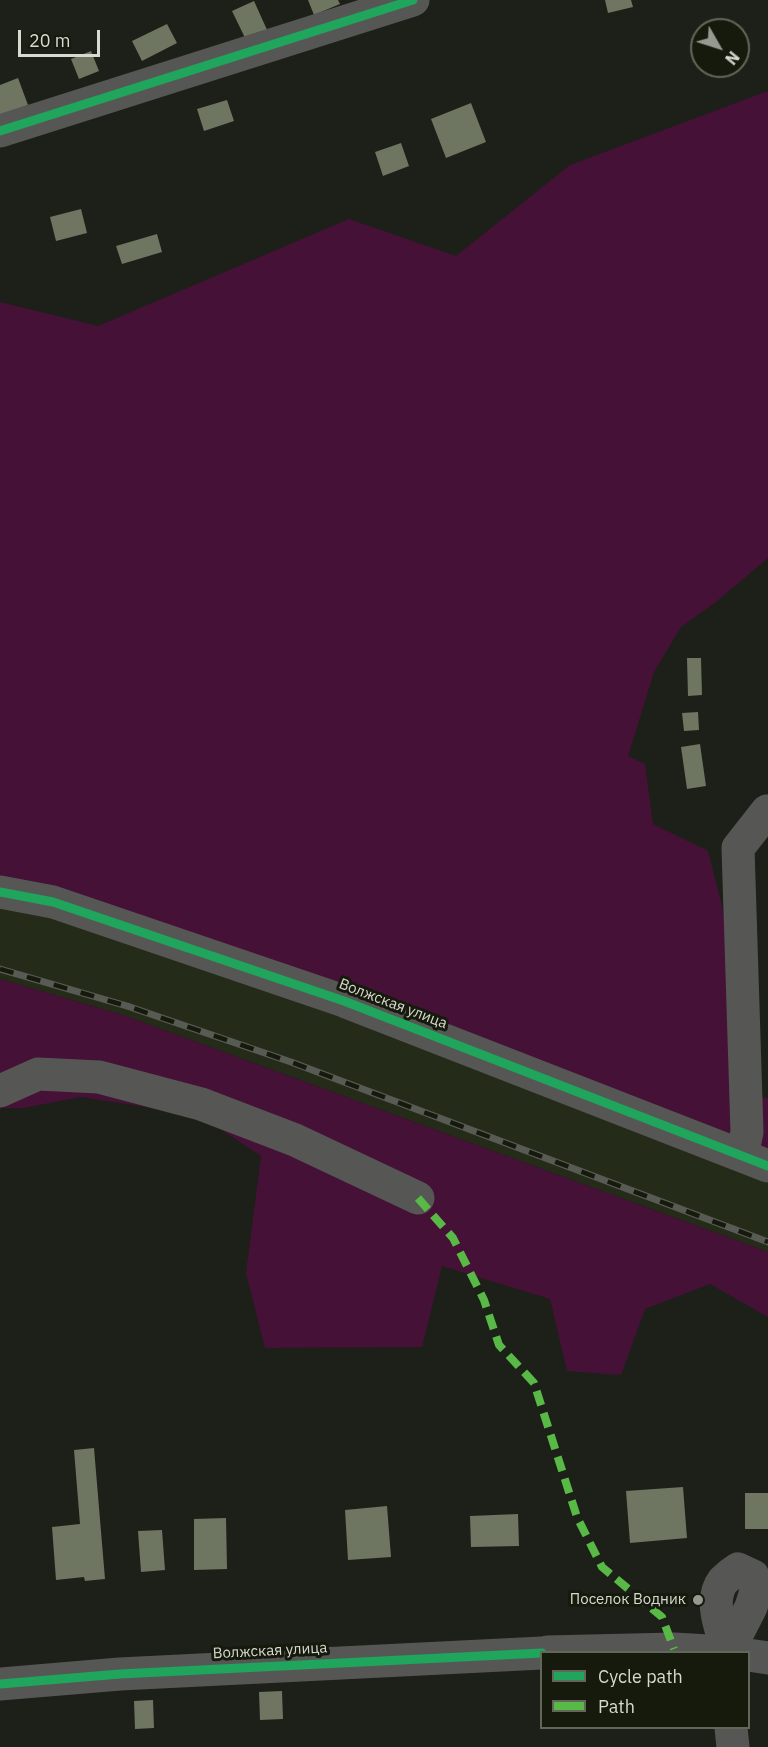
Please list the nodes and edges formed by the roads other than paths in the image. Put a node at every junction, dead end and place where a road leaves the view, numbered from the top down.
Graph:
1 (413, 0) edge
2 (0, 131) edge
3 (767, 811) edge
4 (0, 892) edge
5 (0, 1091) edge
6 (755, 1161) edge
7 (418, 1198) dead end
8 (610, 1651) edge
9 (700, 1651) edge
10 (540, 1653) edge
11 (750, 1656) edge
12 (768, 1658) edge
13 (0, 1684) edge
14 (731, 1729) edge
15 (733, 1747) edge

1 - 2 street
3 - 6 street
4 - 6 street, Волжская улица
5 - 7 street
8 - 9 street
10 - 13 street, Волжская улица
11 - 12 street
14 - 15 street

